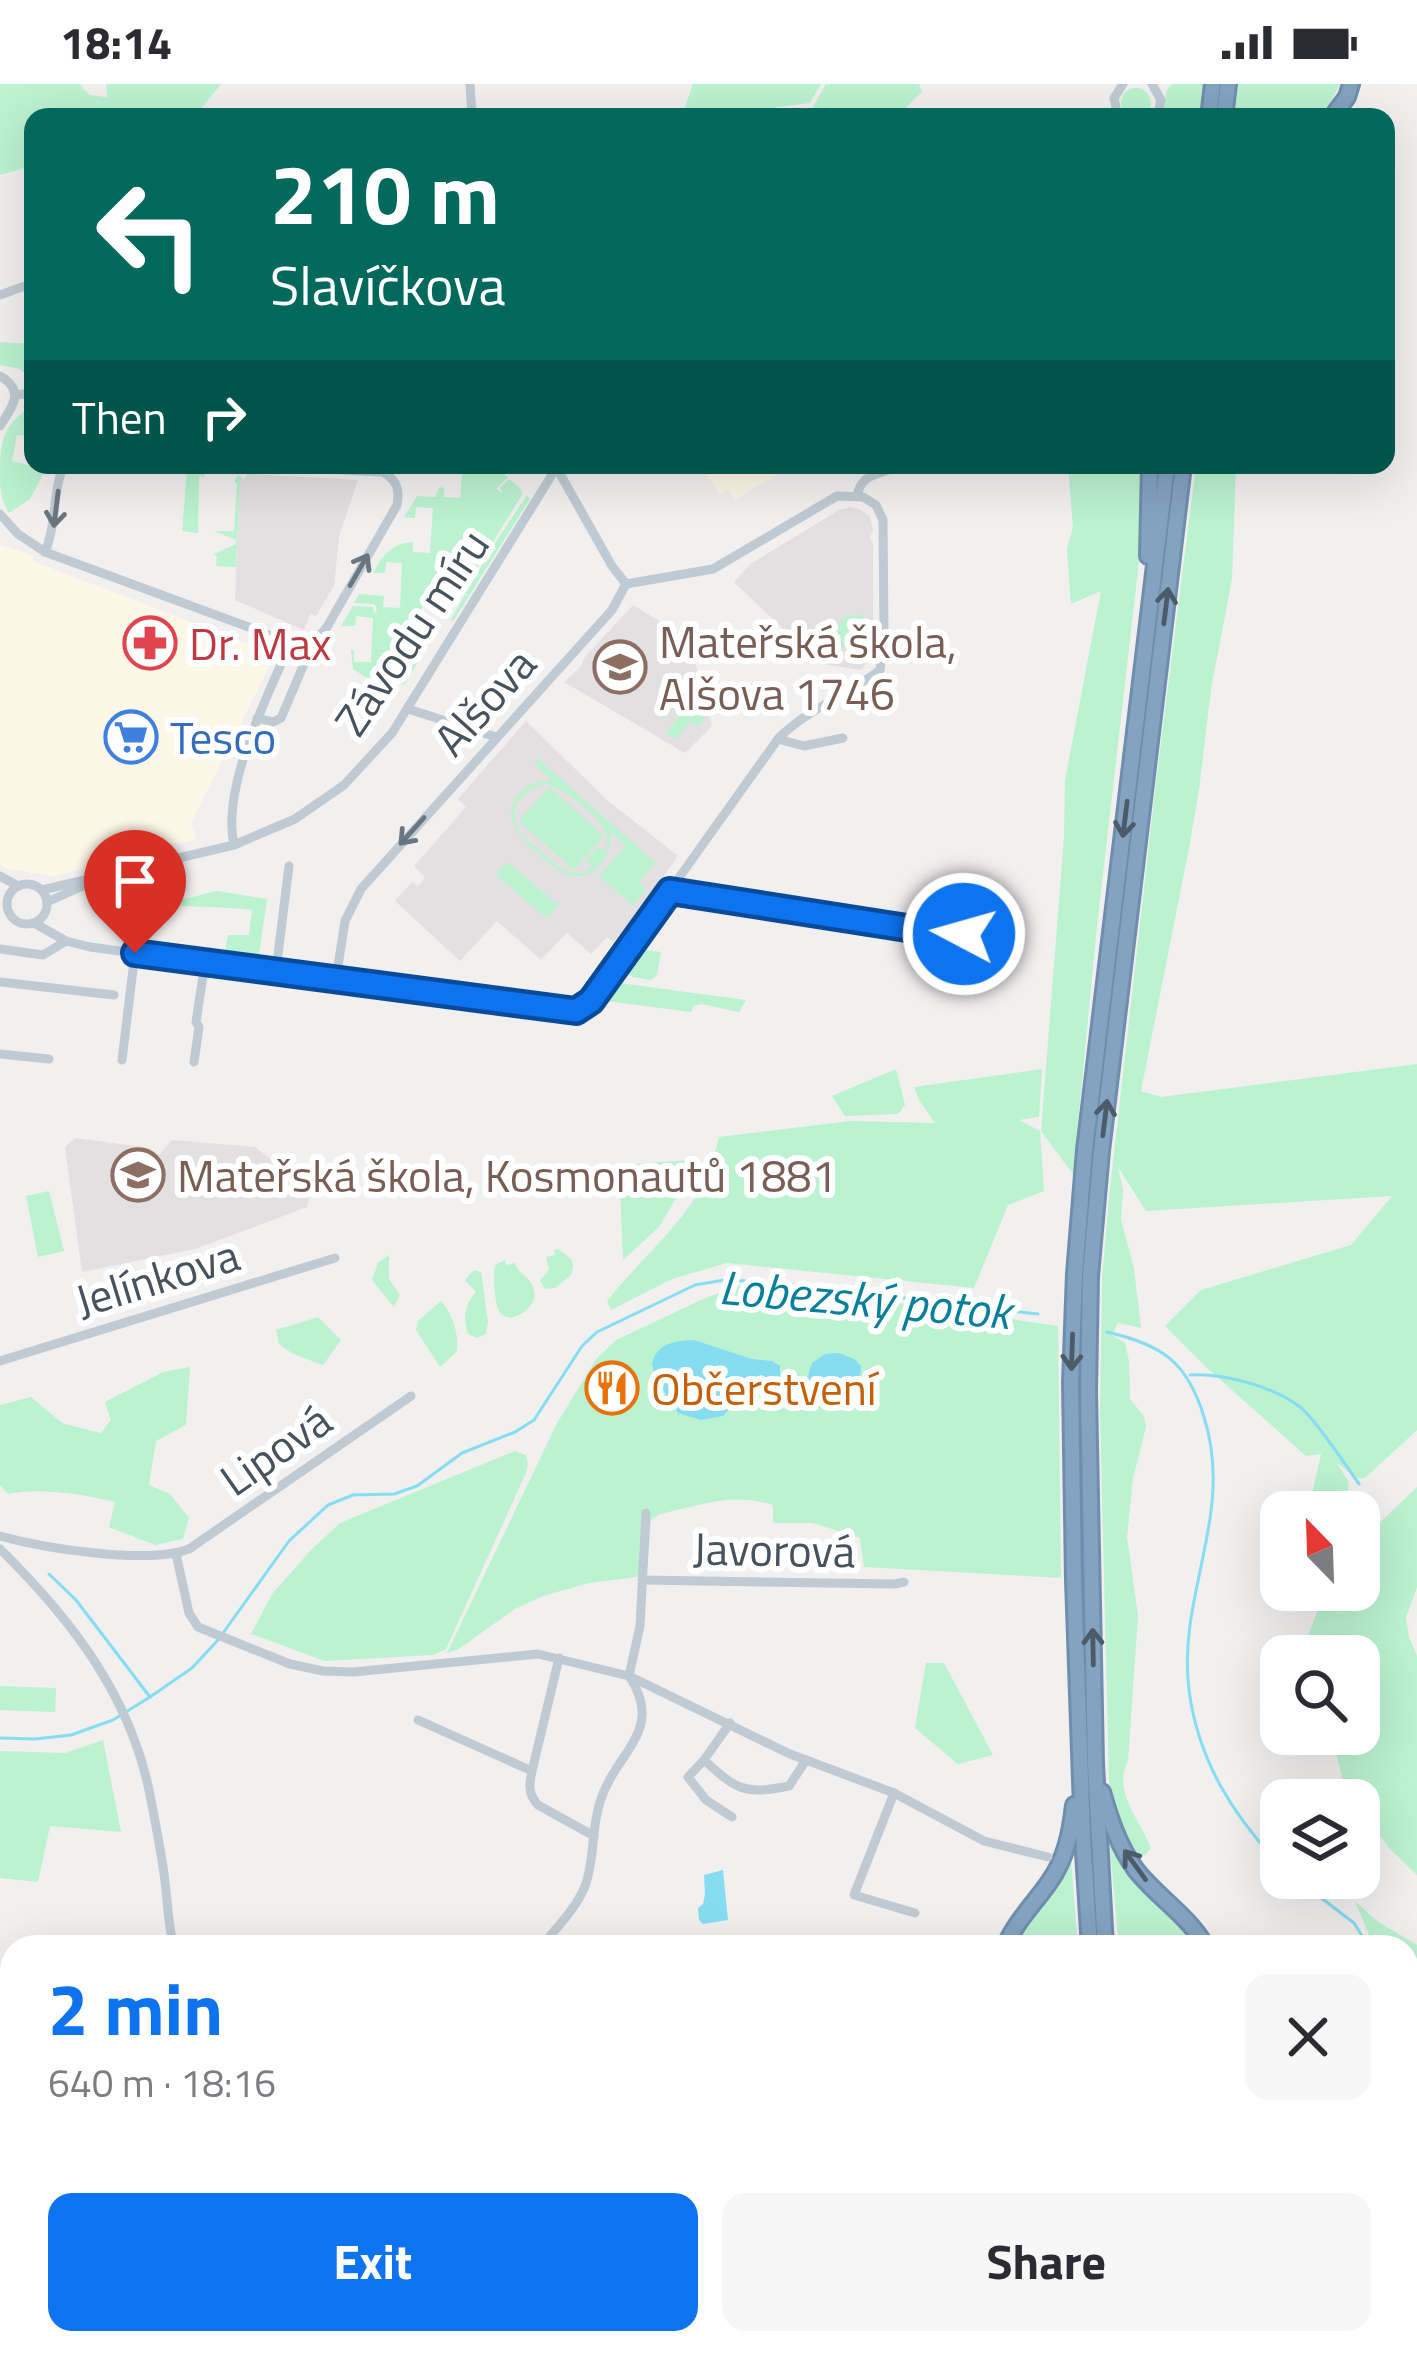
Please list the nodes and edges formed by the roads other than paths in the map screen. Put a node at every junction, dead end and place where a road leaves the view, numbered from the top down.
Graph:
1 (0, 376) edge
2 (24, 394) edge
3 (15, 395) junction
4 (3, 419) edge
5 (60, 474) edge
6 (386, 474) edge
7 (552, 474) edge
8 (560, 474) edge
9 (873, 474) edge
10 (1150, 474) edge
11 (1166, 474) edge
12 (1182, 474) edge
13 (857, 495) junction
14 (0, 514) edge
15 (45, 552) junction
16 (626, 584) junction
17 (1148, 620) junction
18 (303, 644) junction
19 (282, 647) junction
20 (408, 709) junction
21 (257, 718) junction
22 (496, 737) junction
23 (843, 738) dead end
24 (778, 739) junction
25 (234, 845) junction
26 (289, 866) dead end
27 (0, 876) edge
28 (99, 878) junction
29 (0, 886) edge
30 (18, 886) junction
31 (42, 890) junction
32 (670, 891) junction
33 (9, 896) junction
34 (47, 902) junction
35 (4, 912) edge
36 (44, 915) junction
37 (15, 920) junction
38 (34, 923) junction
39 (0, 925) edge
40 (964, 934) dead end
41 (66, 940) junction
42 (0, 949) edge
43 (135, 953) junction
44 (205, 963) junction
45 (276, 971) junction
46 (336, 979) junction
47 (0, 982) edge
48 (114, 995) dead end
49 (0, 1054) edge
50 (49, 1059) dead end
51 (122, 1060) dead end
52 (194, 1062) dead end
53 (334, 1258) dead end
54 (0, 1361) edge
55 (411, 1396) dead end
56 (646, 1513) dead end
57 (0, 1536) edge
58 (34, 1546) junction
59 (0, 1549) edge
60 (176, 1554) junction
61 (23, 1572) junction
62 (642, 1580) junction
63 (904, 1582) dead end
64 (559, 1658) junction
65 (629, 1676) junction
66 (418, 1720) dead end
67 (730, 1724) junction
68 (704, 1760) junction
69 (806, 1760) junction
70 (1088, 1764) junction
71 (532, 1771) junction
72 (895, 1793) junction
73 (732, 1817) dead end
74 (594, 1836) junction
75 (1048, 1857) dead end
76 (915, 1912) dead end
77 (174, 1935) edge
78 (551, 1935) edge
79 (1010, 1935) edge
80 (1090, 1935) edge
81 (1104, 1935) edge
82 (1199, 1935) edge

1 - 3 street
2 - 3 street
3 - 4 street
5 -> 15 street
18 -> 6 street
7 - 20 street, Závodu míru
8 - 16 street
9 - 13 street
10 - 17 highway
11 - 17 highway
70 -> 12 highway
13 - 16 street
13 - 24 street
14 - 15 street
15 - 19 street
16 - 22 street, Alšova
17 -> 70 highway
18 - 19 street
18 - 21 street
19 - 21 street
20 - 22 street
20 - 25 street, Závodu míru
21 - 25 street
22 -> 46 street, Alšova
23 - 24 street
24 - 32 street
25 - 28 street, Závodu míru
26 - 45 street
27 - 30 street
28 - 31 street, Závodu míru
28 - 34 street, Závodu míru
29 - 33 street
30 - 31 street
30 - 33 street
31 - 34 street
32 - 40 street
32 - 46 street
33 - 35 street
34 - 36 street
35 - 37 street
36 - 38 street
36 - 41 street
37 - 38 street
37 - 39 street
38 - 41 street
41 - 42 street
41 - 43 street
43 - 44 street
43 - 51 street
44 - 45 street
44 - 52 street
45 - 46 street
47 - 48 street
49 - 50 street
53 - 54 street, Jelínkova
55 - 60 street, Lipová
56 - 62 street
57 - 58 street
58 - 60 street
58 - 61 street
59 - 61 street
60 - 64 street
61 - 77 street
62 - 63 street, Javorová
62 - 65 street
64 - 65 street
64 - 71 street
65 - 67 street
65 - 74 street
66 - 71 street
67 - 68 street
67 - 69 street
68 - 69 street
68 - 73 street
69 - 72 street
70 - 79 highway
70 - 80 highway
70 - 81 highway
82 -> 70 highway
71 - 74 street
72 - 75 street
72 - 76 street
74 - 78 street

